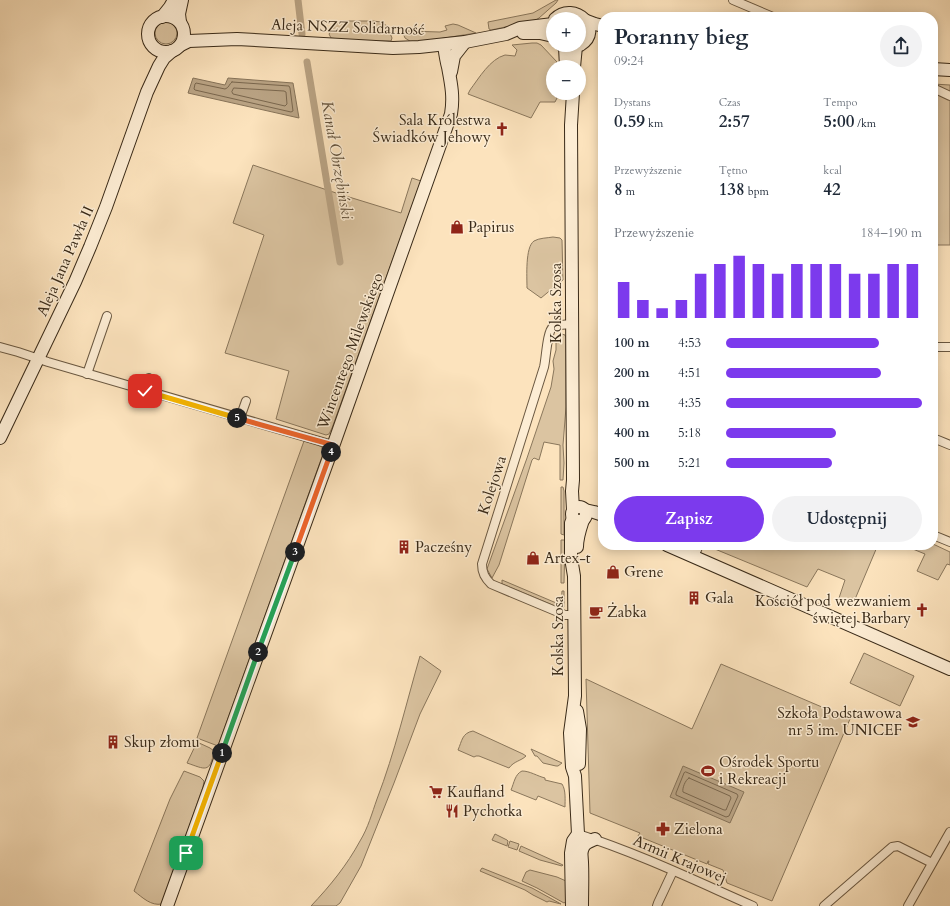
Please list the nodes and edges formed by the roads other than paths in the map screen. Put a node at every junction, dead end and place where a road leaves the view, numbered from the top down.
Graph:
1 (174, 0) edge
2 (182, 0) edge
3 (733, 0) edge
4 (567, 9) edge
5 (761, 12) edge
6 (162, 17) junction
7 (587, 21) junction
8 (181, 24) junction
9 (546, 24) edge
10 (598, 25) edge
11 (506, 34) junction
12 (546, 34) edge
13 (598, 34) edge
14 (587, 37) joint
15 (237, 39) junction
16 (465, 42) junction
17 (152, 45) junction
18 (444, 45) junction
19 (176, 48) junction
20 (938, 69) edge
21 (950, 70) edge
22 (450, 75) junction
23 (938, 90) edge
24 (147, 92) junction
25 (950, 96) edge
26 (569, 100) edge
27 (573, 100) edge
28 (571, 125) junction
29 (106, 316) dead end
30 (572, 324) junction
31 (938, 347) edge
32 (950, 347) edge
33 (0, 348) edge
34 (38, 359) junction
35 (86, 374) junction
36 (149, 378) dead end
37 (145, 391) junction
38 (246, 401) dead end
39 (240, 418) junction
40 (0, 438) edge
41 (938, 440) edge
42 (333, 445) junction
43 (950, 445) edge
44 (580, 513) junction
45 (598, 516) edge
46 (938, 537) edge
47 (950, 542) edge
48 (678, 550) edge
49 (697, 550) edge
50 (694, 557) junction
51 (574, 615) junction
52 (950, 669) edge
53 (577, 812) junction
54 (950, 832) edge
55 (578, 834) junction
56 (595, 839) junction
57 (581, 853) junction
58 (932, 863) junction
59 (673, 871) junction
60 (167, 906) edge
61 (572, 906) edge
62 (582, 906) edge
63 (658, 906) edge
64 (753, 906) edge
65 (824, 906) edge
66 (908, 906) edge

1 - 6 street
2 - 8 street
3 - 5 street
4 - 7 street
6 - 8 street
6 - 17 street
7 - 10 street
7 - 14 street
8 - 15 street, Aleja NSZZ Solidarność
8 - 19 street
9 - 11 street, Aleja NSZZ Solidarność
11 - 12 street, Aleja NSZZ Solidarność
11 - 16 street, Aleja NSZZ Solidarność
13 - 14 street
15 - 18 street, Aleja NSZZ Solidarność
15 - 19 street, Aleja NSZZ Solidarność
16 - 18 street, Aleja NSZZ Solidarność
16 - 22 street, Wincentego Milewskiego
17 - 19 street
17 - 24 street, Aleja Jana Pawła II
18 - 22 street, Wincentego Milewskiego
19 - 24 street, Aleja Jana Pawła II
20 - 21 street
22 - 42 street, Wincentego Milewskiego
23 - 25 street
24 - 34 street, Aleja Jana Pawła II
26 - 28 street, Kolska Szosa
27 - 28 street, Kolska Szosa
28 - 30 street, Kolska Szosa
29 - 35 street
30 - 44 street, Kolska Szosa
30 - 51 street, Kolejowa
31 - 32 street
33 - 34 street
34 - 35 street
34 - 40 street, Aleja Jana Pawła II
35 - 37 street
36 - 37 street
37 - 39 street
38 - 39 street
39 - 42 street
41 - 43 street
42 - 60 street, Wincentego Milewskiego
44 - 45 street
44 - 51 street, Kolska Szosa
46 - 47 street
48 - 50 street
49 - 50 street
50 - 52 street
51 - 53 street, Kolska Szosa
53 - 55 street, Kolska Szosa
53 - 56 street, Armii Krajowej
54 - 58 street
55 - 56 street, Armii Krajowej
55 - 57 street, Kolska Szosa
55 - 61 street, Kolska Szosa
56 - 57 street
56 - 59 street, Armii Krajowej
57 - 62 street, Kolska Szosa
58 - 65 street
58 - 66 street
59 - 63 street
59 - 64 street, Armii Krajowej

